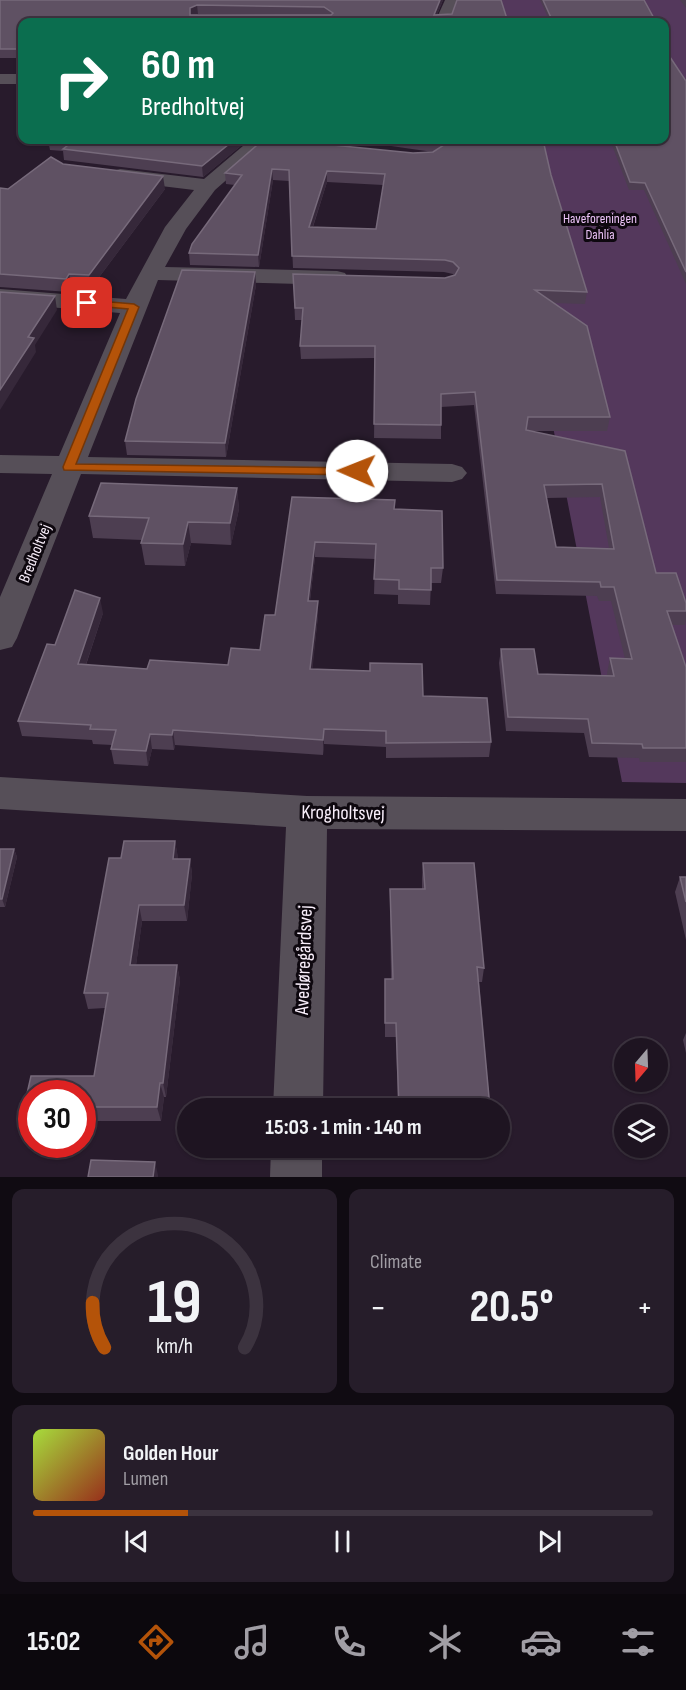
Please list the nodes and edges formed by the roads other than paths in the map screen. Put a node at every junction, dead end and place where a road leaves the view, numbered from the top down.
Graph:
1 (452, 0) edge
2 (444, 18) edge
3 (0, 79) edge
4 (18, 79) edge
5 (256, 144) edge
6 (296, 144) edge
7 (330, 148) edge
8 (99, 172) edge
9 (208, 186) junction
10 (150, 273) junction
11 (361, 279) edge
12 (0, 296) edge
13 (134, 307) junction
14 (0, 464) edge
15 (69, 467) junction
16 (452, 473) dead end
17 (0, 638) edge
18 (0, 793) edge
19 (307, 812) junction
20 (686, 815) edge
21 (298, 1098) edge
22 (297, 1158) edge
23 (296, 1177) edge

1 - 2 street
3 - 4 street
5 - 9 street, Bredholtvej
6 - 7 street, Bredholtvej
8 - 9 street
9 - 10 street, Bredholtvej
10 - 11 street
10 - 13 street, Bredholtvej
12 - 13 street
13 - 15 street, Bredholtvej
14 - 15 street
15 - 16 street
15 - 17 street, Bredholtvej
18 - 19 street, Krogholtsvej
19 - 20 street, Krogholtsvej
19 - 21 street, Avedøregårdsvej
22 - 23 street

